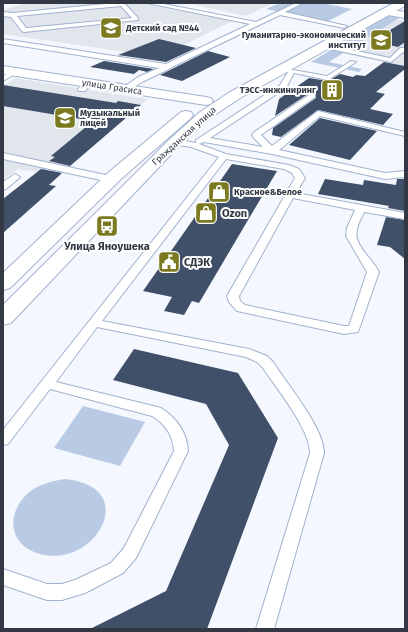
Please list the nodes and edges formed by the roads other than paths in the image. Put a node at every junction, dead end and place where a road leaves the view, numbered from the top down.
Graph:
1 (150, 3) edge
2 (300, 3) edge
3 (402, 3) edge
4 (386, 7) edge
5 (279, 13) junction
6 (3, 14) edge
7 (13, 15) junction
8 (405, 15) edge
9 (258, 24) junction
10 (344, 26) junction
11 (3, 41) edge
12 (323, 46) junction
13 (405, 50) edge
14 (353, 62) dead end
15 (169, 67) junction
16 (286, 69) junction
17 (9, 71) edge
18 (3, 79) edge
19 (127, 89) junction
20 (312, 95) dead end
21 (206, 101) junction
22 (221, 104) junction
23 (405, 134) edge
24 (204, 140) junction
25 (184, 144) junction
26 (272, 151) junction
27 (3, 156) edge
28 (224, 156) junction
29 (405, 174) edge
30 (15, 177) dead end
31 (110, 179) junction
32 (3, 186) edge
33 (290, 196) junction
34 (361, 208) junction
35 (405, 216) edge
36 (3, 284) edge
37 (6, 310) edge
38 (94, 323) junction
39 (47, 384) junction
40 (3, 440) edge
41 (3, 577) edge
42 (265, 629) edge

1 - 9 lane
2 - 5 lane
3 - 4 main road, Гражданская улица
4 - 8 main road
4 - 10 main road, Гражданская улица
4 - 12 main road, Гражданская улица
5 - 9 lane
5 - 10 lane
6 - 7 lane
7 - 7 lane
9 - 15 lane
10 - 21 main road, Гражданская улица
11 - 15 lane
12 - 13 lane
12 - 16 main road, Гражданская улица
14 - 16 lane
15 - 19 lane
16 - 22 main road, Гражданская улица
16 - 24 lane
17 - 18 lane
17 - 19 main road, улица Грасиса
19 - 21 main road, улица Грасиса
20 - 26 lane
21 - 22 main road, улица Грасиса
21 - 31 main road, Гражданская улица
22 - 25 main road, Гражданская улица
23 - 26 lane
24 - 25 lane
24 - 26 lane
25 - 28 lane
25 - 37 main road, Гражданская улица
26 - 29 lane
27 - 31 lane
28 - 33 lane
28 - 38 lane
30 - 32 lane
31 - 36 main road, Гражданская улица
33 - 34 lane
33 - 34 lane
34 - 35 lane
38 - 39 lane
38 - 42 lane
39 - 40 lane
39 - 41 lane

